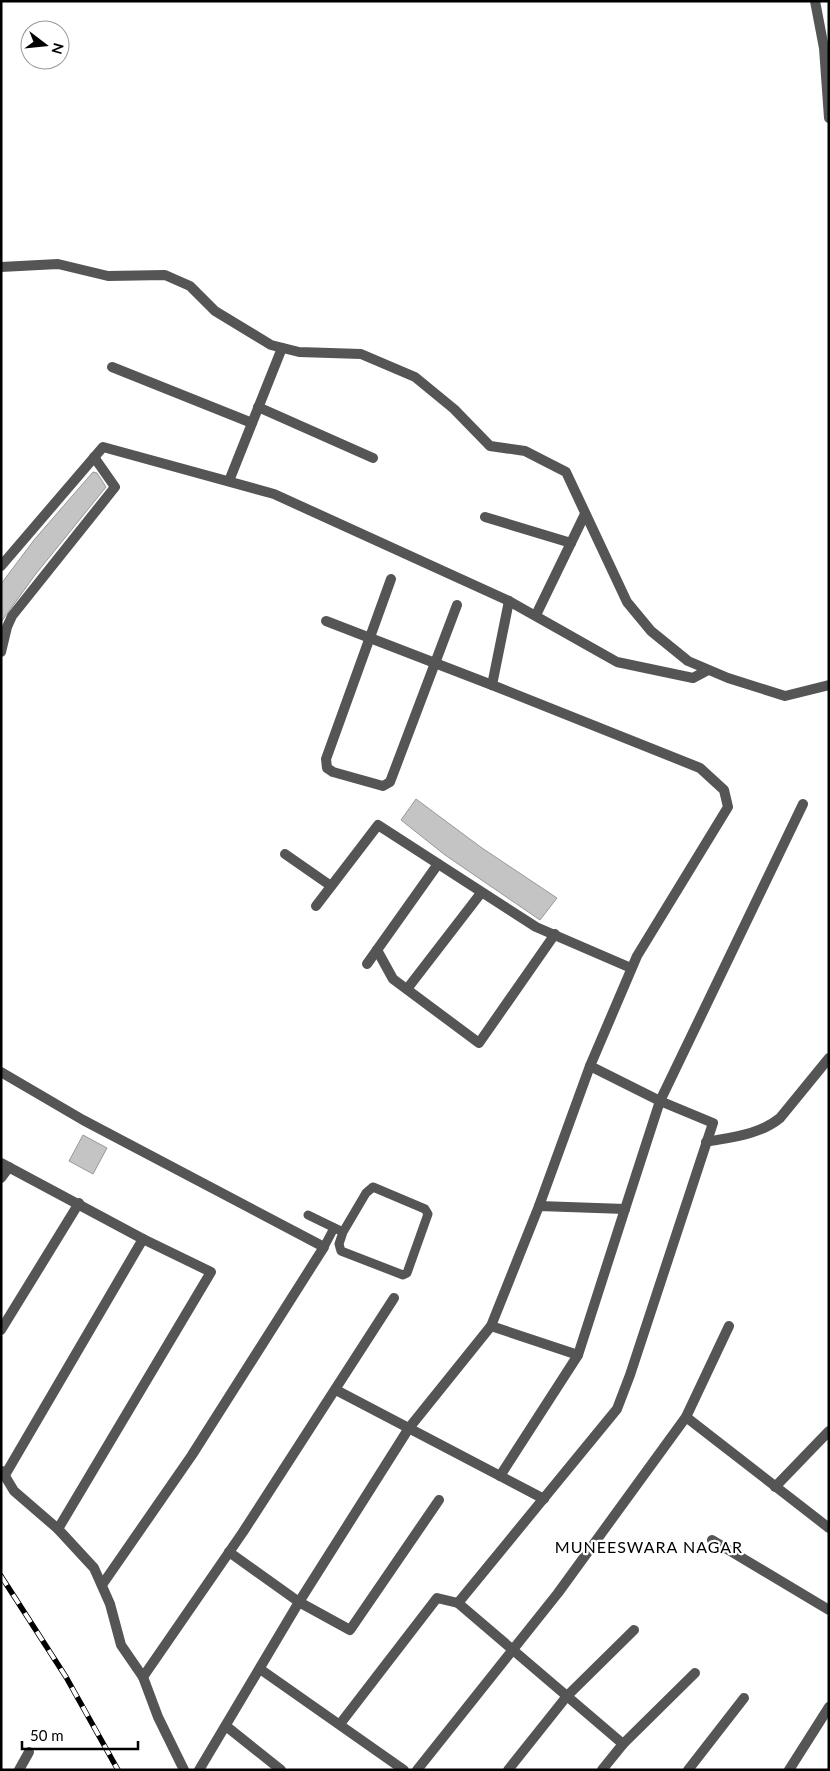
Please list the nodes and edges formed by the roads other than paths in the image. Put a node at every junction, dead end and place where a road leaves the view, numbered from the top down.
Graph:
1 (815, 1) edge
2 (829, 118) edge
3 (1, 267) edge
4 (282, 348) junction
5 (112, 368) dead end
6 (258, 407) junction
7 (252, 423) junction
8 (94, 457) junction
9 (373, 458) dead end
10 (228, 481) junction
11 (585, 514) junction
12 (485, 517) dead end
13 (571, 543) junction
14 (1, 566) edge
15 (391, 579) dead end
16 (509, 601) junction
17 (457, 605) dead end
18 (536, 615) junction
19 (326, 621) dead end
20 (369, 638) junction
21 (1, 652) edge
22 (436, 663) junction
23 (708, 670) junction
24 (829, 684) edge
25 (492, 685) junction
26 (803, 804) dead end
27 (285, 854) dead end
28 (438, 864) junction
29 (331, 886) junction
30 (480, 893) junction
31 (316, 906) dead end
32 (555, 934) junction
33 (377, 950) junction
34 (367, 964) dead end
35 (631, 968) junction
36 (407, 989) junction
37 (829, 1058) edge
38 (590, 1066) junction
39 (1, 1072) edge
40 (660, 1101) junction
41 (706, 1142) junction
42 (5, 1165) edge
43 (1, 1178) edge
44 (79, 1203) junction
45 (539, 1206) junction
46 (625, 1209) junction
47 (308, 1215) dead end
48 (339, 1230) junction
49 (143, 1238) junction
50 (324, 1247) junction
51 (394, 1298) dead end
52 (491, 1326) junction
53 (730, 1326) dead end
54 (1, 1330) edge
55 (578, 1355) junction
56 (336, 1390) junction
57 (686, 1417) junction
58 (409, 1428) junction
59 (829, 1431) edge
60 (3, 1473) edge
61 (500, 1476) junction
62 (775, 1487) junction
63 (544, 1499) junction
64 (439, 1500) dead end
65 (829, 1528) edge
66 (58, 1529) junction
67 (712, 1540) dead end
68 (229, 1552) junction
69 (102, 1585) junction
70 (299, 1602) junction
71 (458, 1602) junction
72 (829, 1610) edge
73 (634, 1630) dead end
74 (513, 1650) junction
75 (260, 1669) junction
76 (695, 1673) dead end
77 (142, 1677) junction
78 (567, 1696) junction
79 (744, 1698) dead end
80 (829, 1707) edge
81 (340, 1724) junction
82 (226, 1726) junction
83 (623, 1744) junction
84 (28, 1752) dead end
85 (19, 1770) edge
86 (184, 1770) edge
87 (199, 1770) edge
88 (280, 1770) edge
89 (404, 1770) edge
90 (417, 1770) edge
91 (508, 1770) edge
92 (602, 1770) edge
93 (688, 1770) edge
94 (788, 1770) edge

1 - 2 street
3 - 4 street
4 - 6 street
4 - 11 street
5 - 7 street
6 - 7 street
6 - 9 street
7 - 10 street
8 - 10 street
8 - 14 street
8 - 21 street
10 - 16 street
11 - 13 street
11 - 23 street
12 - 13 street
13 - 18 street
15 - 20 street
16 - 18 street
16 - 25 street
17 - 22 street
18 - 23 street
19 - 20 street
20 - 22 street
20 - 22 street
22 - 25 street
23 - 24 street
25 - 35 street
26 - 40 street
27 - 29 street
28 - 29 street
28 - 30 street
28 - 33 street
29 - 31 street
30 - 32 street
30 - 36 street
32 - 35 street
32 - 36 street
33 - 34 street
33 - 36 street
35 - 38 street
37 - 41 street
38 - 40 street
38 - 45 street
39 - 50 street
40 - 41 street
40 - 46 street
41 - 63 street
42 - 43 street
42 - 44 street
44 - 49 street
44 - 54 street
45 - 46 street
45 - 52 street
46 - 55 street
47 - 48 lane
48 - 48 lane
48 - 50 lane
49 - 60 street
49 - 66 street
50 - 69 street
51 - 56 street
52 - 55 street
52 - 58 street
53 - 57 street
55 - 61 street
56 - 58 street
56 - 68 street
57 - 62 street
57 - 74 street
58 - 61 street
58 - 70 street
59 - 62 street
60 - 66 street
61 - 63 street
62 - 65 street
63 - 71 street
64 - 70 street
66 - 69 street
67 - 72 street
68 - 70 street
68 - 77 street
69 - 77 street
70 - 75 street
71 - 74 street
71 - 81 street
73 - 78 street
74 - 78 street
74 - 90 street
75 - 81 street
75 - 82 street
76 - 83 street
77 - 86 street
78 - 83 street
78 - 91 street
79 - 93 street
80 - 94 street
81 - 89 street
82 - 87 street
82 - 88 street
83 - 92 street
84 - 85 street

